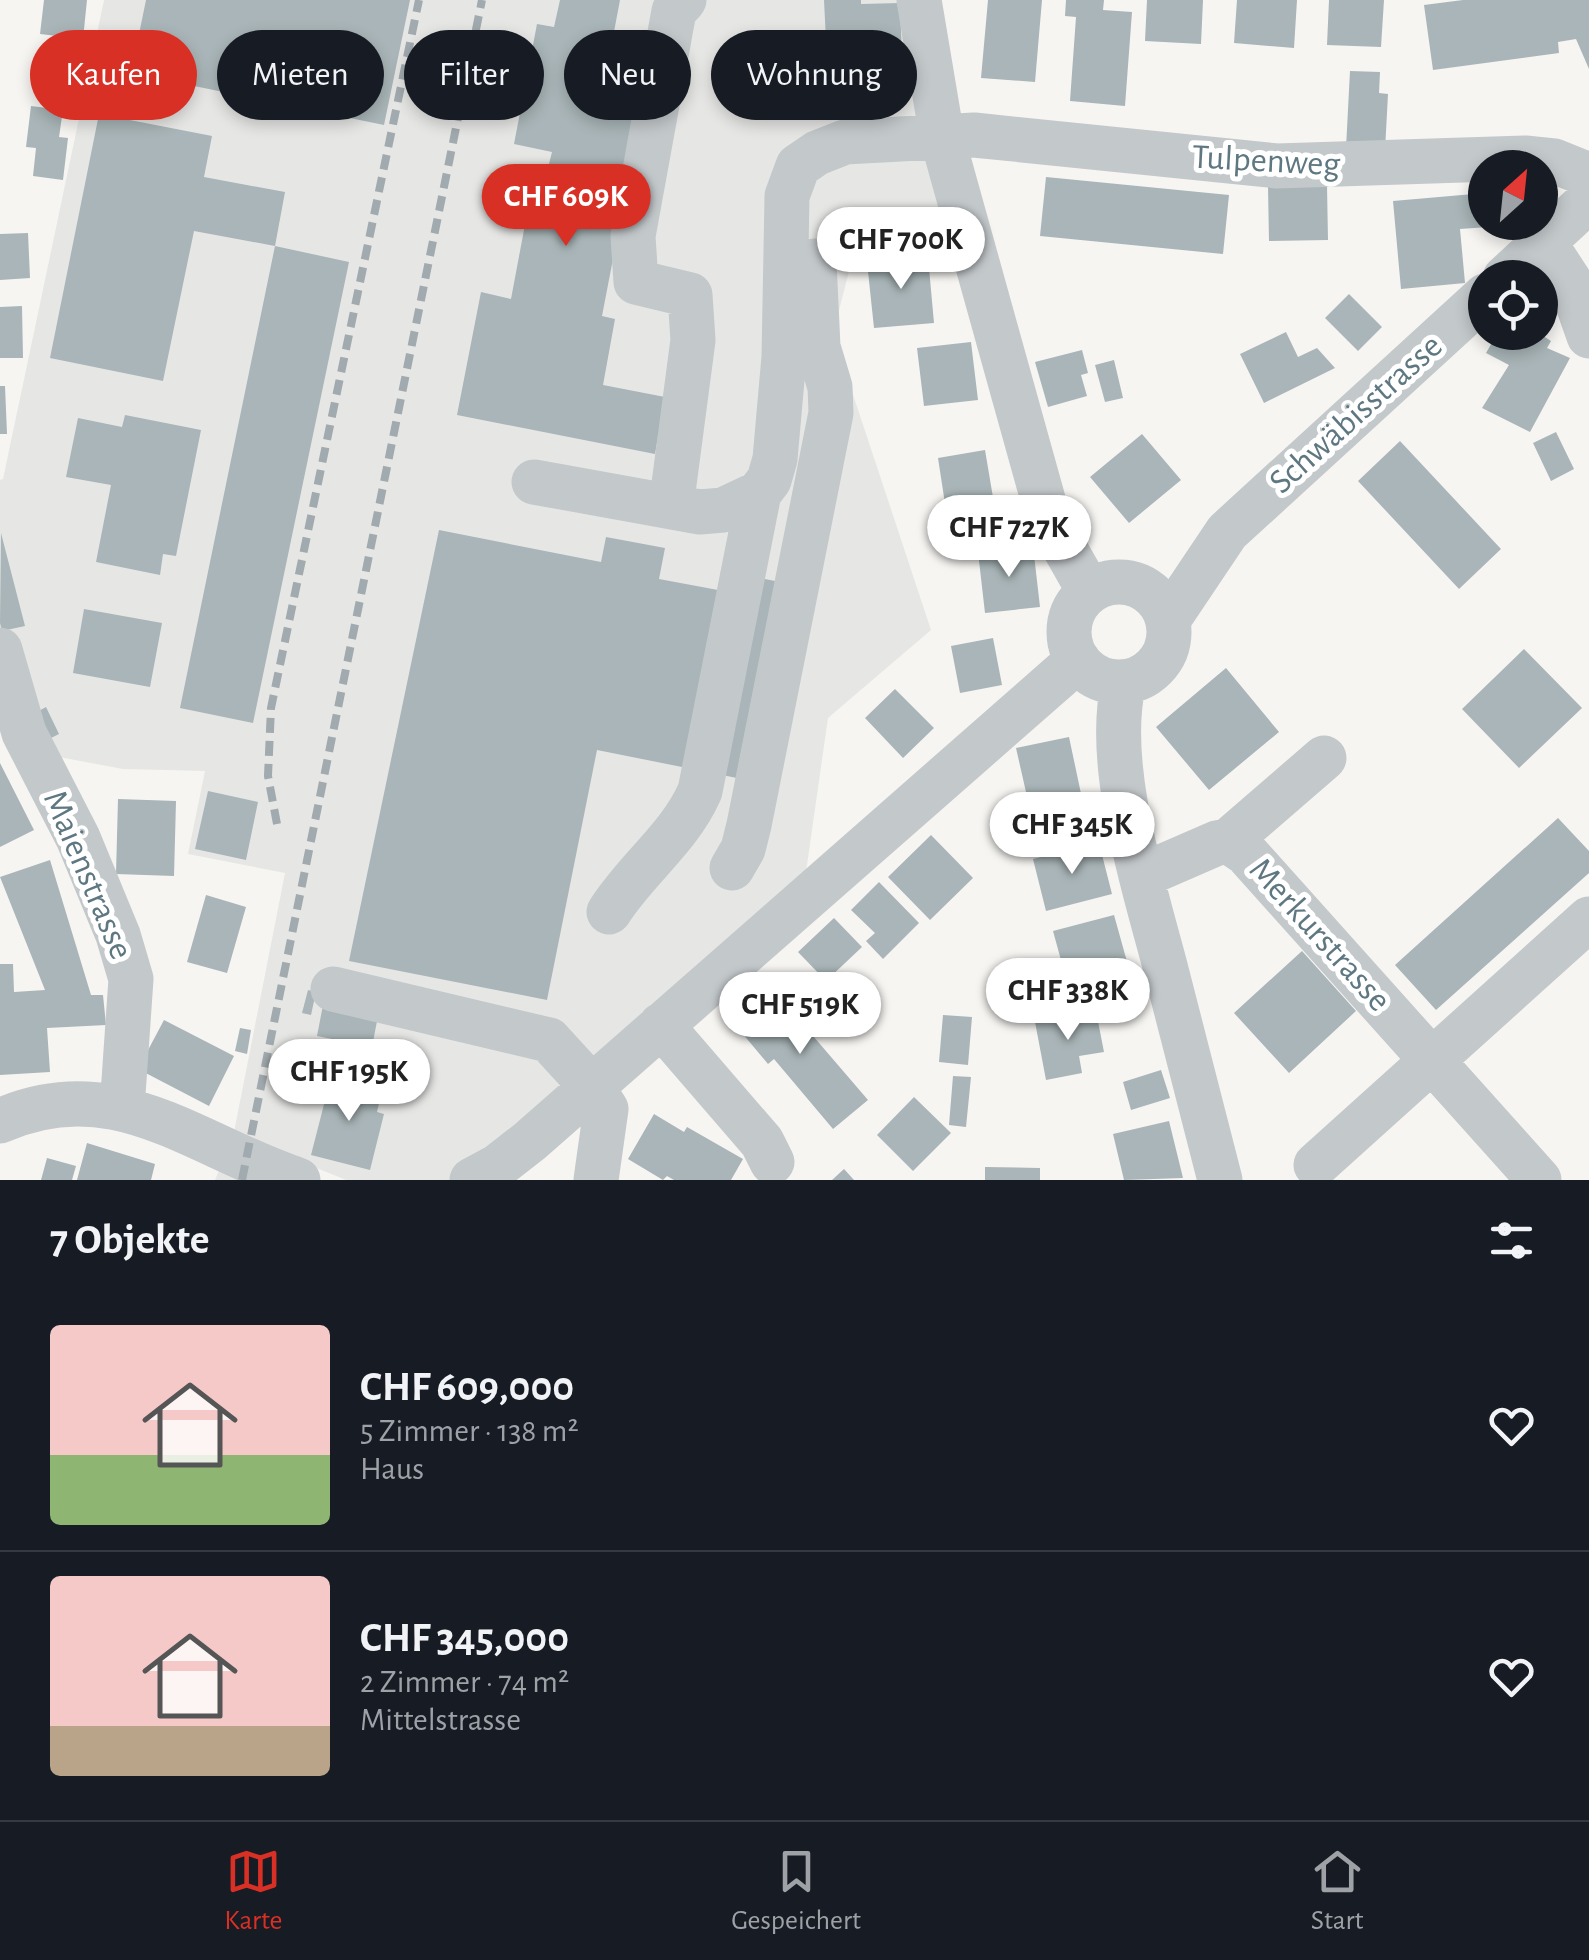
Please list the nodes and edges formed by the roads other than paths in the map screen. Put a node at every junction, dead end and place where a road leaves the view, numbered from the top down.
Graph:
1 (684, 0) edge
2 (919, 0) edge
3 (942, 137) junction
4 (798, 166) junction
5 (1589, 175) edge
6 (1589, 200) edge
7 (1544, 242) junction
8 (1524, 260) edge
9 (1468, 312) edge
10 (1589, 336) edge
11 (534, 482) dead end
12 (773, 502) junction
13 (671, 508) junction
14 (1228, 532) junction
15 (1109, 587) junction
16 (1168, 620) junction
17 (0, 650) edge
18 (1078, 660) junction
19 (1124, 682) junction
20 (1324, 758) dead end
21 (1228, 841) junction
22 (732, 868) dead end
23 (1141, 876) junction
24 (609, 912) dead end
25 (1589, 919) edge
26 (333, 989) dead end
27 (661, 1025) junction
28 (1431, 1058) junction
29 (592, 1087) junction
30 (122, 1109) junction
31 (0, 1121) edge
32 (772, 1162) dead end
33 (1316, 1165) dead end
34 (298, 1180) edge
35 (472, 1180) edge
36 (596, 1180) edge
37 (1220, 1180) edge
38 (1538, 1180) edge

1 - 13 street
2 - 3 street
3 - 4 street, Tulpenweg
3 - 5 street, Tulpenweg
3 - 15 street
4 - 12 street
4 - 22 street
6 - 7 street
7 - 8 street
7 - 10 street
9 - 14 street, Schwäbisstrasse
11 - 13 street
12 - 13 street
12 - 24 street
14 - 15 street, Schwäbisstrasse
14 - 16 street, Schwäbisstrasse
15 - 16 street
15 - 18 street
16 - 19 street
17 - 30 street, Maienstrasse
18 - 19 street
18 - 27 street
19 - 23 street
20 - 21 street
21 - 23 street, Merkurstrasse
21 - 28 street, Merkurstrasse
23 - 37 street
25 - 28 street
26 - 29 street
27 - 29 street
27 - 32 street
28 - 33 street
28 - 38 street, Merkurstrasse
29 - 35 street
29 - 36 street
30 - 31 street
30 - 34 street

